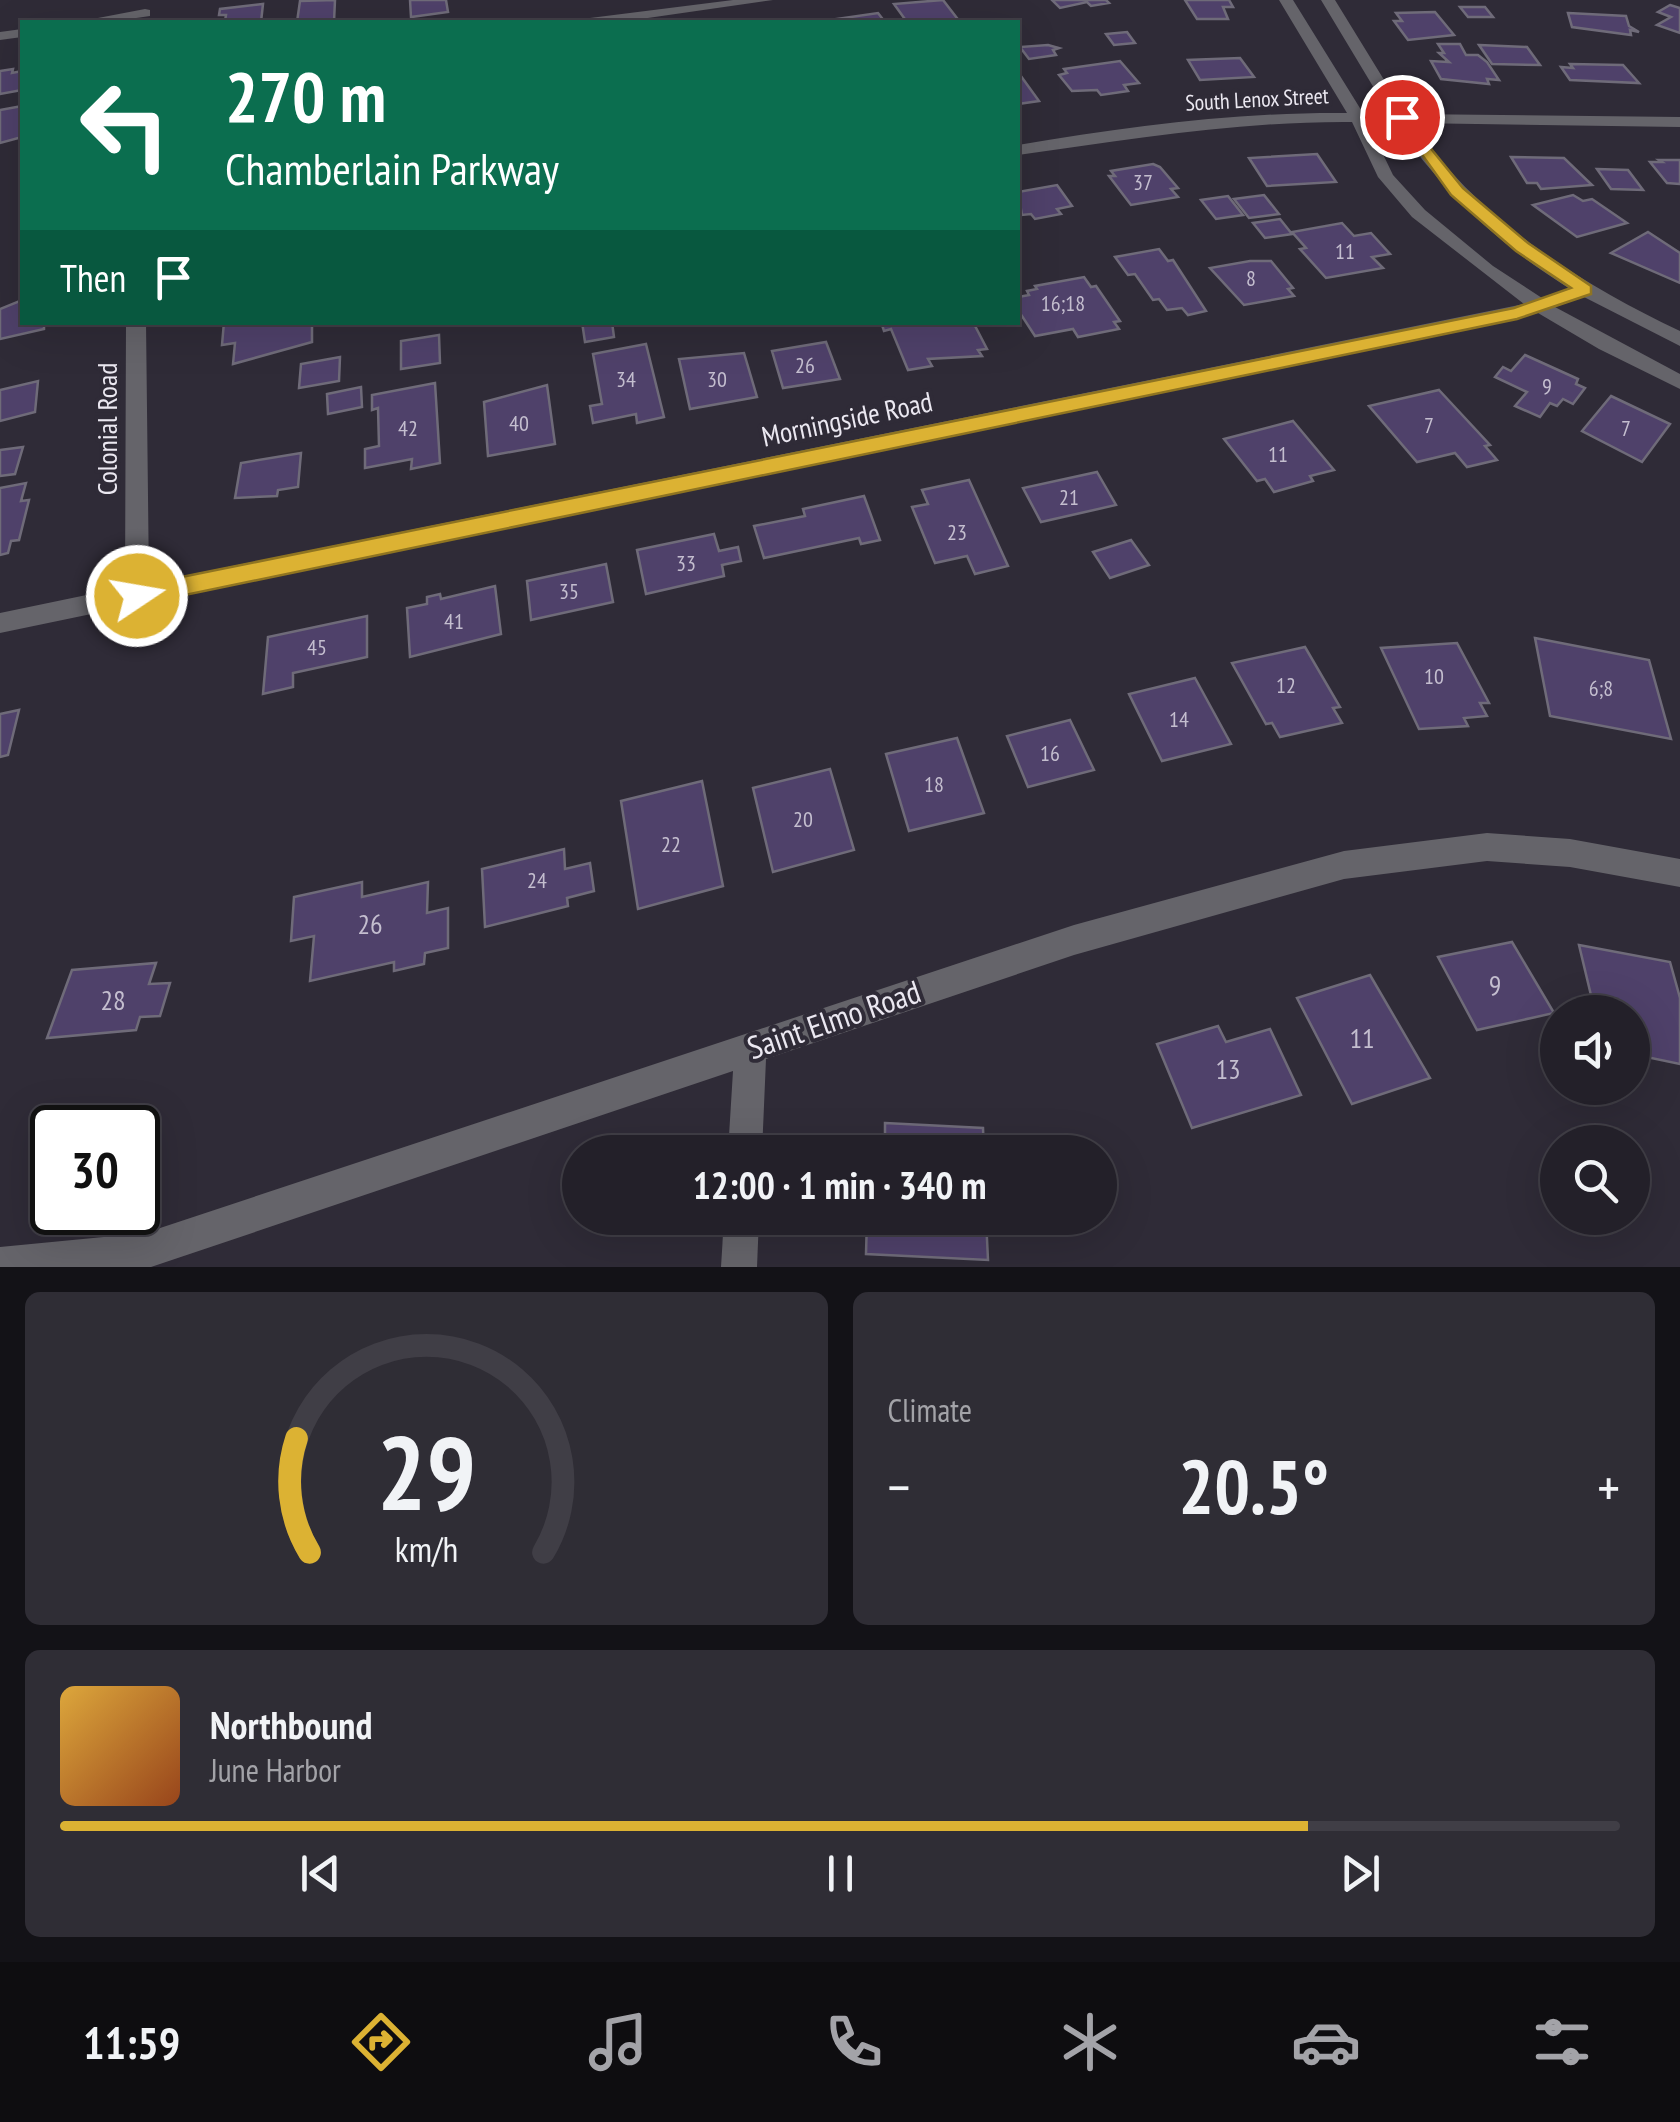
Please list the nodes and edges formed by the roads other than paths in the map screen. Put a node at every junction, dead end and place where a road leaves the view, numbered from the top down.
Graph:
1 (766, 0) edge
2 (1286, 0) edge
3 (1328, 0) edge
4 (145, 12) edge
5 (96, 20) edge
6 (606, 20) edge
7 (1402, 117) junction
8 (1357, 118) junction
9 (1680, 122) edge
10 (1020, 150) edge
11 (1585, 290) junction
12 (1545, 307) junction
13 (136, 325) edge
14 (1680, 339) edge
15 (1680, 382) edge
16 (137, 596) junction
17 (0, 623) edge
18 (1680, 873) edge
19 (750, 1048) junction
20 (747, 1135) edge
21 (741, 1235) edge
22 (0, 1264) edge
23 (739, 1267) edge

1 - 6 street
2 - 8 street
3 - 7 street
4 - 5 street
7 - 8 street, South Lenox Street
7 - 9 street, South Lenox Street
7 - 11 street
8 - 10 street, South Lenox Street
8 - 12 street
11 - 12 street, Morningside Road
11 - 14 street
12 - 15 street
12 - 16 street, Morningside Road
13 - 16 street, Colonial Road
16 - 17 street, Morningside Road
18 - 19 street, Saint Elmo Road
19 - 20 street
19 - 22 street, Saint Elmo Road
21 - 23 street

